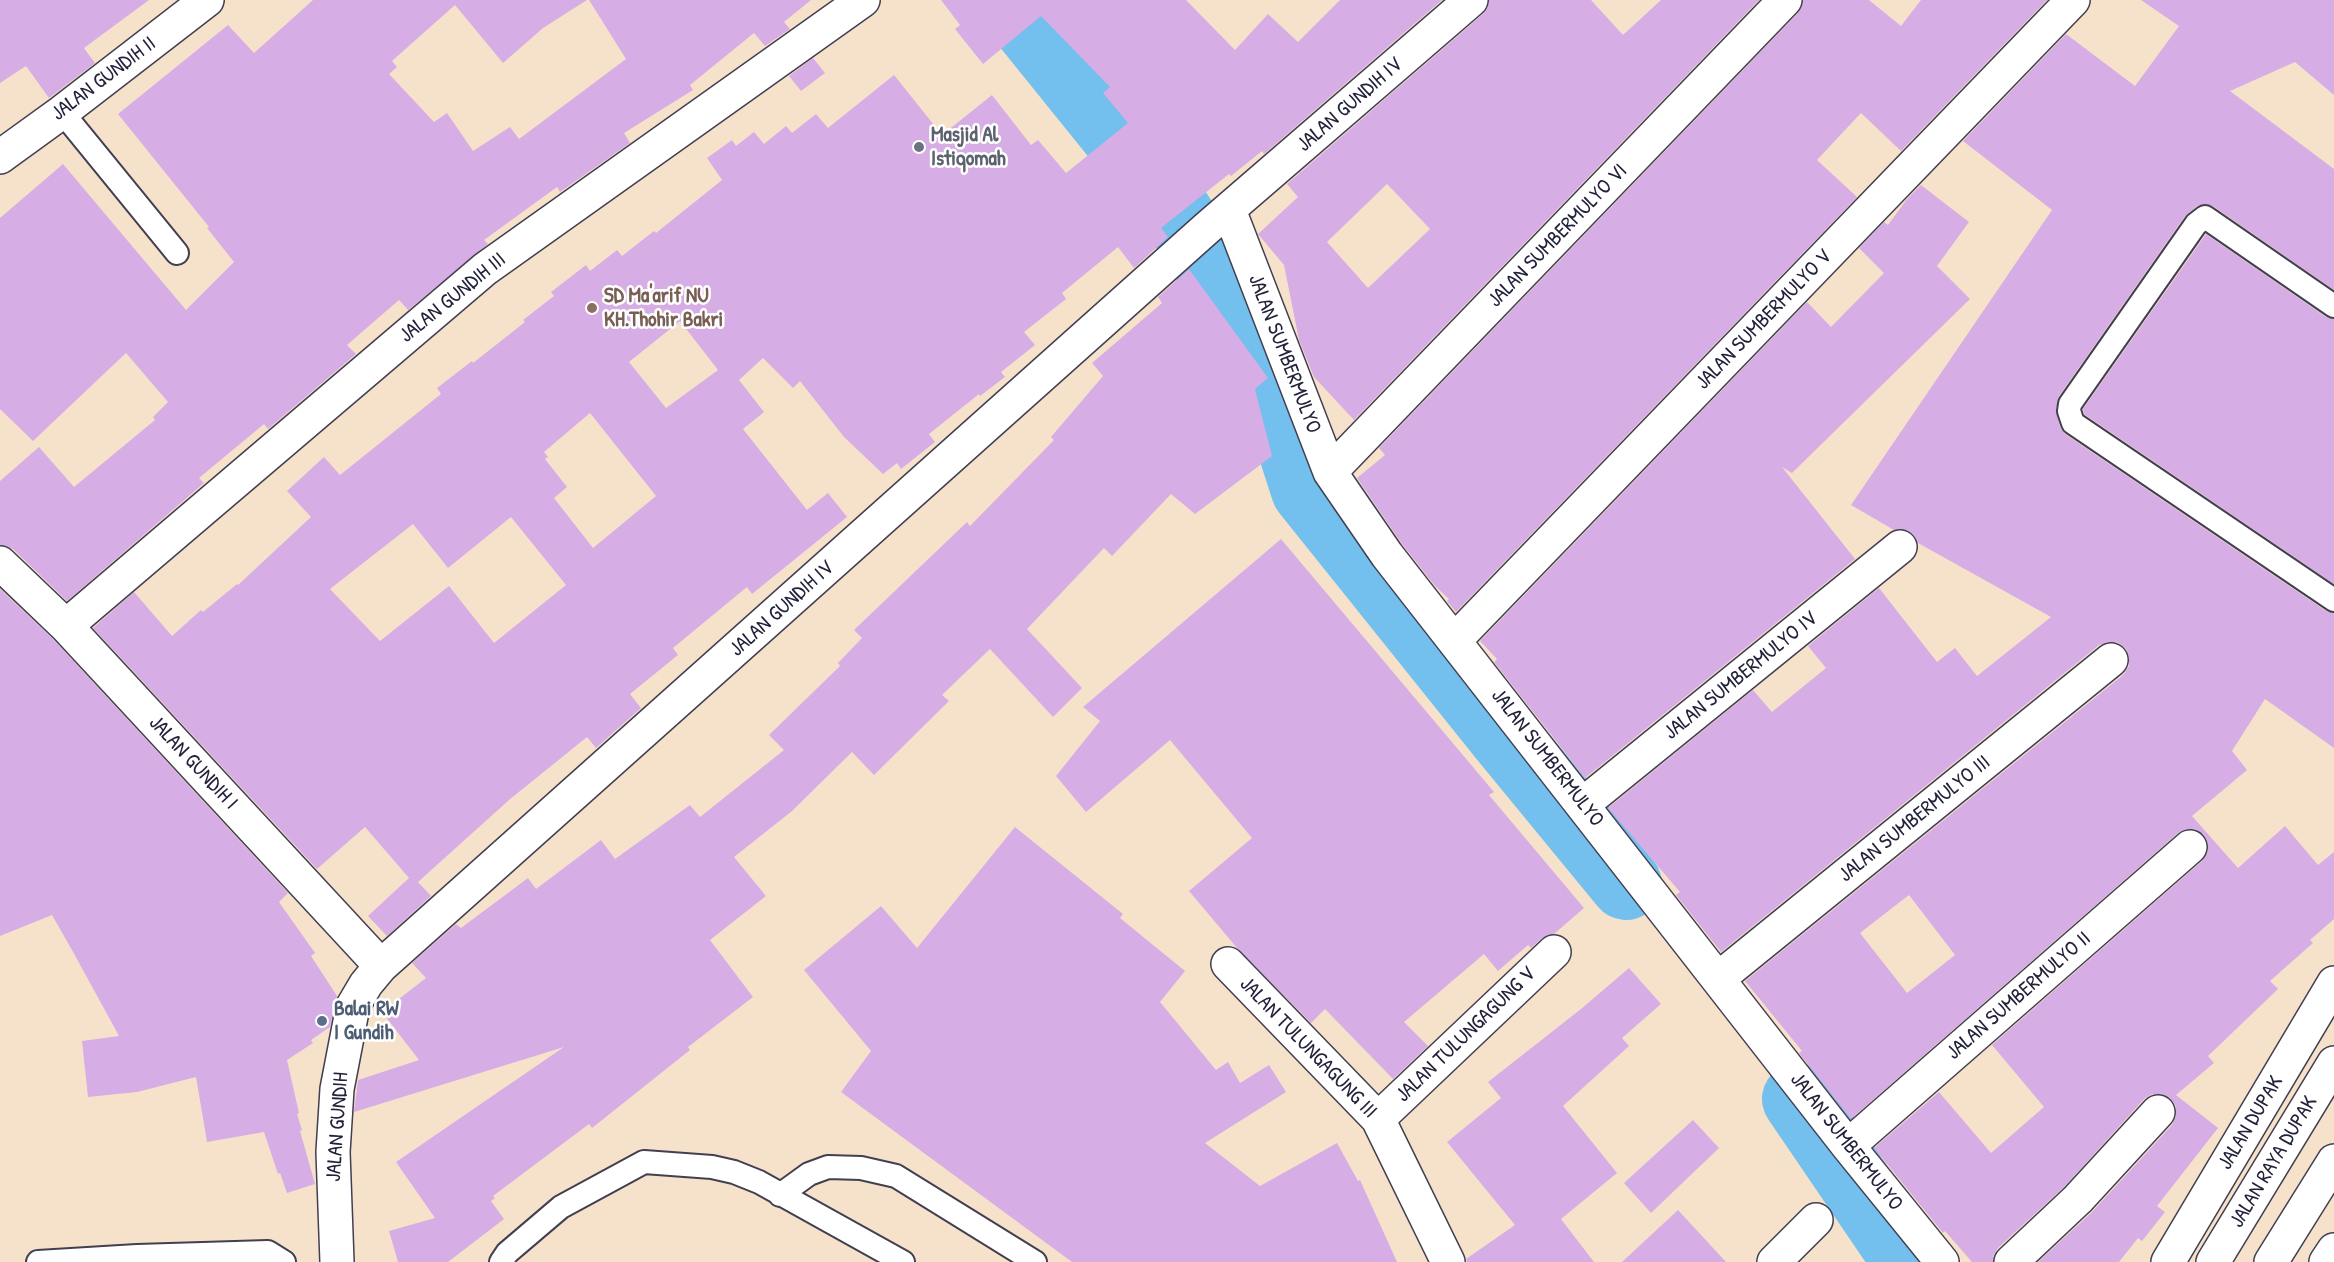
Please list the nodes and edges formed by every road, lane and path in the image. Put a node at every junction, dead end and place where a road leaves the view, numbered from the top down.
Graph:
1 (207, 0) edge
2 (863, 0) edge
3 (1471, 0) edge
4 (1785, 0) edge
5 (2073, 0) edge
6 (62, 112) junction
7 (0, 157) edge
8 (1218, 219) junction
9 (177, 253) dead end
10 (2334, 306) edge
11 (1330, 472) junction
12 (1900, 547) dead end
13 (0, 563) edge
14 (2334, 600) edge
15 (66, 626) junction
16 (1455, 640) junction
17 (2111, 660) dead end
18 (1582, 805) junction
19 (2190, 847) dead end
20 (1554, 952) dead end
21 (1228, 964) dead end
22 (381, 966) junction
23 (1719, 978) junction
24 (2334, 983) edge
25 (2334, 1062) edge
26 (2158, 1112) dead end
27 (1378, 1119) junction
28 (1848, 1146) junction
29 (2334, 1161) edge
30 (780, 1196) junction
31 (1816, 1220) dead end
32 (2334, 1250) edge
33 (38, 1262) edge
34 (284, 1262) edge
35 (337, 1262) edge
36 (501, 1262) edge
37 (903, 1262) edge
38 (1035, 1262) edge
39 (1448, 1262) edge
40 (1774, 1262) edge
41 (1942, 1262) edge
42 (2012, 1262) edge
43 (2168, 1262) edge
44 (2213, 1262) edge
45 (2271, 1262) edge
46 (2326, 1262) edge

1 - 6 street, JALAN GUNDIH II
2 - 15 street, JALAN GUNDIH III
3 - 8 street, JALAN GUNDIH IV
4 - 11 street, JALAN SUMBERMULYO VI
5 - 16 street, JALAN SUMBERMULYO V
6 - 7 street, JALAN GUNDIH II
6 - 9 lane
8 - 11 street, JALAN SUMBERMULYO
8 - 22 street, JALAN GUNDIH IV
10 - 14 lane
11 - 16 street, JALAN SUMBERMULYO
12 - 18 street, JALAN SUMBERMULYO IV
13 - 15 street, JALAN GUNDIH I
15 - 22 street, JALAN GUNDIH I
16 - 18 street, JALAN SUMBERMULYO
17 - 23 street, JALAN SUMBERMULYO III
18 - 23 street, JALAN SUMBERMULYO
19 - 28 street, JALAN SUMBERMULYO II
20 - 27 street, JALAN TULUNGAGUNG V
21 - 27 street, JALAN TULUNGAGUNG III
22 - 35 street, JALAN GUNDIH
23 - 28 street, JALAN SUMBERMULYO
24 - 43 street, JALAN DUPAK
25 - 44 street, JALAN RAYA DUPAK
26 - 42 street
27 - 39 street, JALAN TULUNGAGUNG III
28 - 41 street, JALAN SUMBERMULYO
29 - 45 street
30 - 36 lane
30 - 37 lane
30 - 38 lane
31 - 40 street
32 - 46 street
33 - 34 lane

